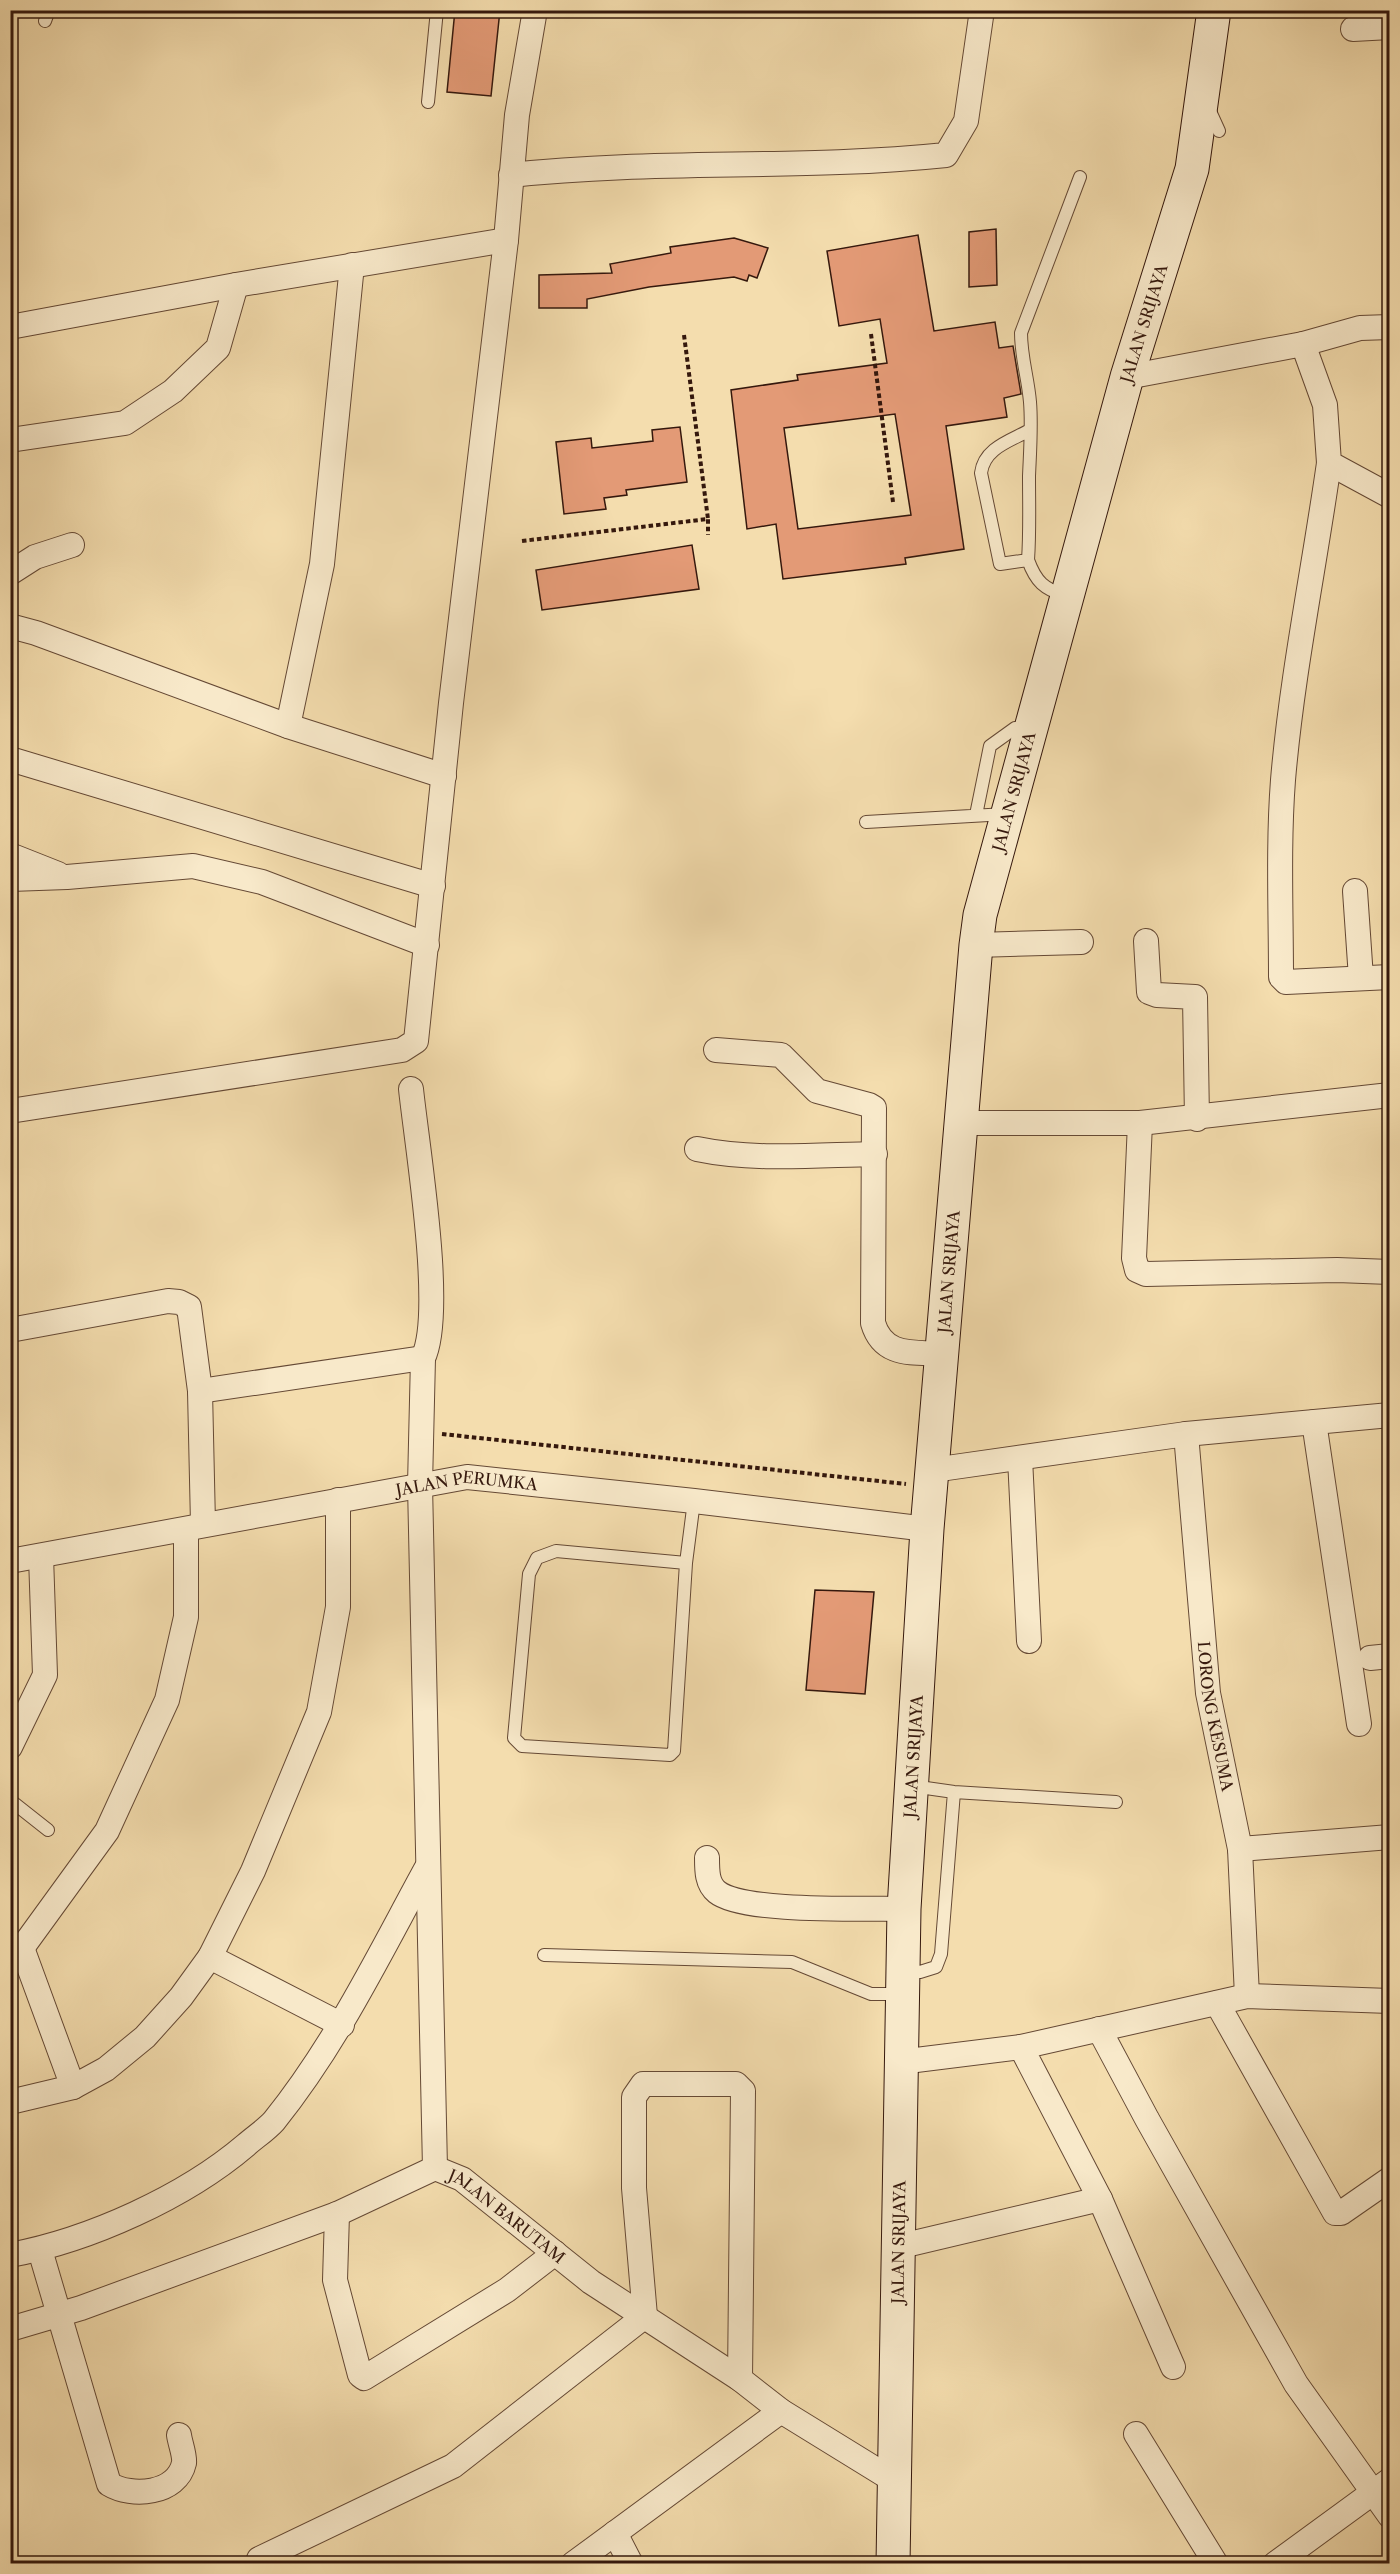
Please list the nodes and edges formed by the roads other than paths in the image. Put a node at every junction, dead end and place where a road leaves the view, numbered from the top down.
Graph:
1 (437, 10) edge
2 (535, 10) edge
3 (982, 10) edge
4 (1214, 10) edge
5 (1389, 27) edge
6 (1353, 29) dead end
7 (1204, 97) junction
8 (428, 102) dead end
9 (1219, 131) dead end
10 (512, 175) junction
11 (1080, 177) dead end
12 (506, 240) junction
13 (352, 265) junction
14 (236, 285) junction
15 (10, 327) edge
16 (1389, 327) edge
17 (1303, 344) junction
18 (1127, 377) junction
19 (1030, 430) junction
20 (10, 440) edge
21 (1329, 463) junction
22 (1389, 496) edge
23 (72, 545) dead end
24 (1028, 560) junction
25 (10, 573) edge
26 (1067, 597) junction
27 (10, 626) edge
28 (288, 726) junction
29 (10, 759) edge
30 (444, 776) junction
31 (992, 815) junction
32 (866, 822) dead end
33 (10, 855) edge
34 (67, 877) junction
35 (10, 879) edge
36 (433, 886) junction
37 (1355, 891) dead end
38 (1146, 941) dead end
39 (1081, 942) dead end
40 (428, 945) junction
41 (976, 945) junction
42 (1389, 977) edge
43 (1361, 978) junction
44 (716, 1050) dead end
45 (411, 1089) dead end
46 (1389, 1095) edge
47 (11, 1110) edge
48 (1197, 1119) junction
49 (959, 1123) junction
50 (1140, 1123) junction
51 (697, 1149) dead end
52 (875, 1154) junction
53 (1389, 1272) edge
54 (10, 1330) edge
55 (942, 1354) junction
56 (423, 1358) junction
57 (200, 1392) junction
58 (1389, 1414) edge
59 (1314, 1422) junction
60 (1186, 1434) junction
61 (1020, 1458) junction
62 (932, 1478) junction
63 (420, 1485) junction
64 (338, 1500) junction
65 (694, 1501) junction
66 (195, 1527) junction
67 (927, 1529) junction
68 (41, 1556) junction
69 (10, 1561) edge
70 (686, 1563) junction
71 (1029, 1641) dead end
72 (1359, 1724) dead end
73 (10, 1747) edge
74 (911, 1786) junction
75 (954, 1792) junction
76 (10, 1800) edge
77 (1116, 1802) dead end
78 (48, 1830) dead end
79 (1389, 1837) edge
80 (1240, 1849) junction
81 (707, 1858) dead end
82 (427, 1867) junction
83 (904, 1909) junction
84 (16, 1951) edge
85 (544, 1954) dead end
86 (210, 1957) junction
87 (902, 1982) junction
88 (1247, 1996) junction
89 (1389, 2001) edge
90 (1216, 2003) junction
91 (342, 2025) junction
92 (1099, 2029) junction
93 (1021, 2047) junction
94 (900, 2062) junction
95 (73, 2087) junction
96 (10, 2102) edge
97 (435, 2168) junction
98 (1389, 2179) edge
99 (1100, 2199) junction
100 (337, 2214) junction
101 (897, 2247) junction
102 (40, 2250) junction
103 (555, 2253) junction
104 (10, 2255) edge
105 (58, 2315) junction
106 (645, 2316) junction
107 (10, 2329) edge
108 (1173, 2367) dead end
109 (740, 2379) junction
110 (781, 2411) junction
111 (1136, 2434) dead end
112 (179, 2435) dead end
113 (893, 2480) junction
114 (1382, 2487) edge
115 (1389, 2516) edge
116 (615, 2533) junction
117 (259, 2559) dead end
118 (573, 2564) edge
119 (631, 2564) edge
120 (893, 2564) edge
121 (1216, 2564) edge
122 (1275, 2564) edge

1 - 8 lane
2 - 10 street
3 - 10 street
4 - 7 street, JALAN SRIJAYA
5 - 6 street
7 - 9 lane
7 - 18 street, JALAN SRIJAYA
10 - 12 street
11 - 19 lane
12 - 13 street
12 - 30 street
13 - 14 street
13 - 28 street
14 - 15 street
14 - 20 street
16 - 17 street
17 - 18 street
17 - 21 street
18 - 26 street, JALAN SRIJAYA
19 - 24 lane
19 - 24 lane
21 - 22 street
21 - 43 street
23 - 25 street
24 - 26 lane
26 - 31 street, JALAN SRIJAYA
27 - 28 street
28 - 30 street
29 - 36 street
30 - 36 street
31 - 32 lane
31 - 41 street, JALAN SRIJAYA
33 - 34 street
34 - 35 street
34 - 40 street
36 - 40 street
37 - 43 street
38 - 48 street
39 - 41 street
40 - 47 street
41 - 49 street, JALAN SRIJAYA
42 - 43 street
44 - 52 street
45 - 56 street
46 - 48 street
48 - 50 street
49 - 50 street
49 - 55 street, JALAN SRIJAYA
50 - 53 street
51 - 52 street
52 - 55 street
54 - 57 street
55 - 62 street, JALAN SRIJAYA
56 - 57 street
56 - 63 street
57 - 66 street
58 - 59 street
59 - 60 street
59 - 72 street
60 - 61 street
60 - 80 street, LORONG KESUMA
61 - 62 street
61 - 71 street
62 - 67 street, JALAN SRIJAYA
63 - 64 street, JALAN PERUMKA
63 - 65 street, JALAN PERUMKA
63 - 82 street
64 - 66 street, JALAN PERUMKA
64 - 86 street
65 - 67 street, JALAN PERUMKA
65 - 70 lane
66 - 68 street, JALAN PERUMKA
66 - 84 street
67 - 74 street, JALAN SRIJAYA
68 - 69 street, JALAN PERUMKA
68 - 73 street
70 - 70 lane
74 - 75 lane
74 - 83 street, JALAN SRIJAYA
75 - 77 lane
75 - 87 lane
76 - 78 lane
79 - 80 street
80 - 88 street, LORONG KESUMA
81 - 83 street
82 - 91 street
82 - 97 street
83 - 87 street, JALAN SRIJAYA
84 - 95 street
85 - 87 lane
86 - 91 street
86 - 95 street
87 - 94 street, JALAN SRIJAYA
88 - 89 street
88 - 90 street
90 - 92 street
90 - 98 street
91 - 102 street
92 - 93 street
92 - 114 street
93 - 94 street
93 - 99 street
94 - 101 street, JALAN SRIJAYA
95 - 96 street
97 - 100 street, JALAN BARUTAM
97 - 103 street, JALAN BARUTAM
99 - 101 street
99 - 108 street
100 - 103 street
100 - 105 street, JALAN BARUTAM
101 - 113 street, JALAN SRIJAYA
102 - 104 street
102 - 105 street
103 - 106 street, JALAN BARUTAM
105 - 107 street, JALAN BARUTAM
105 - 112 street
106 - 109 street, JALAN BARUTAM
106 - 109 street
106 - 117 street
109 - 110 street, JALAN BARUTAM
110 - 113 street, JALAN BARUTAM
110 - 116 street
111 - 121 street
113 - 120 street, JALAN SRIJAYA
114 - 115 street
114 - 122 street
116 - 118 street
116 - 119 street

